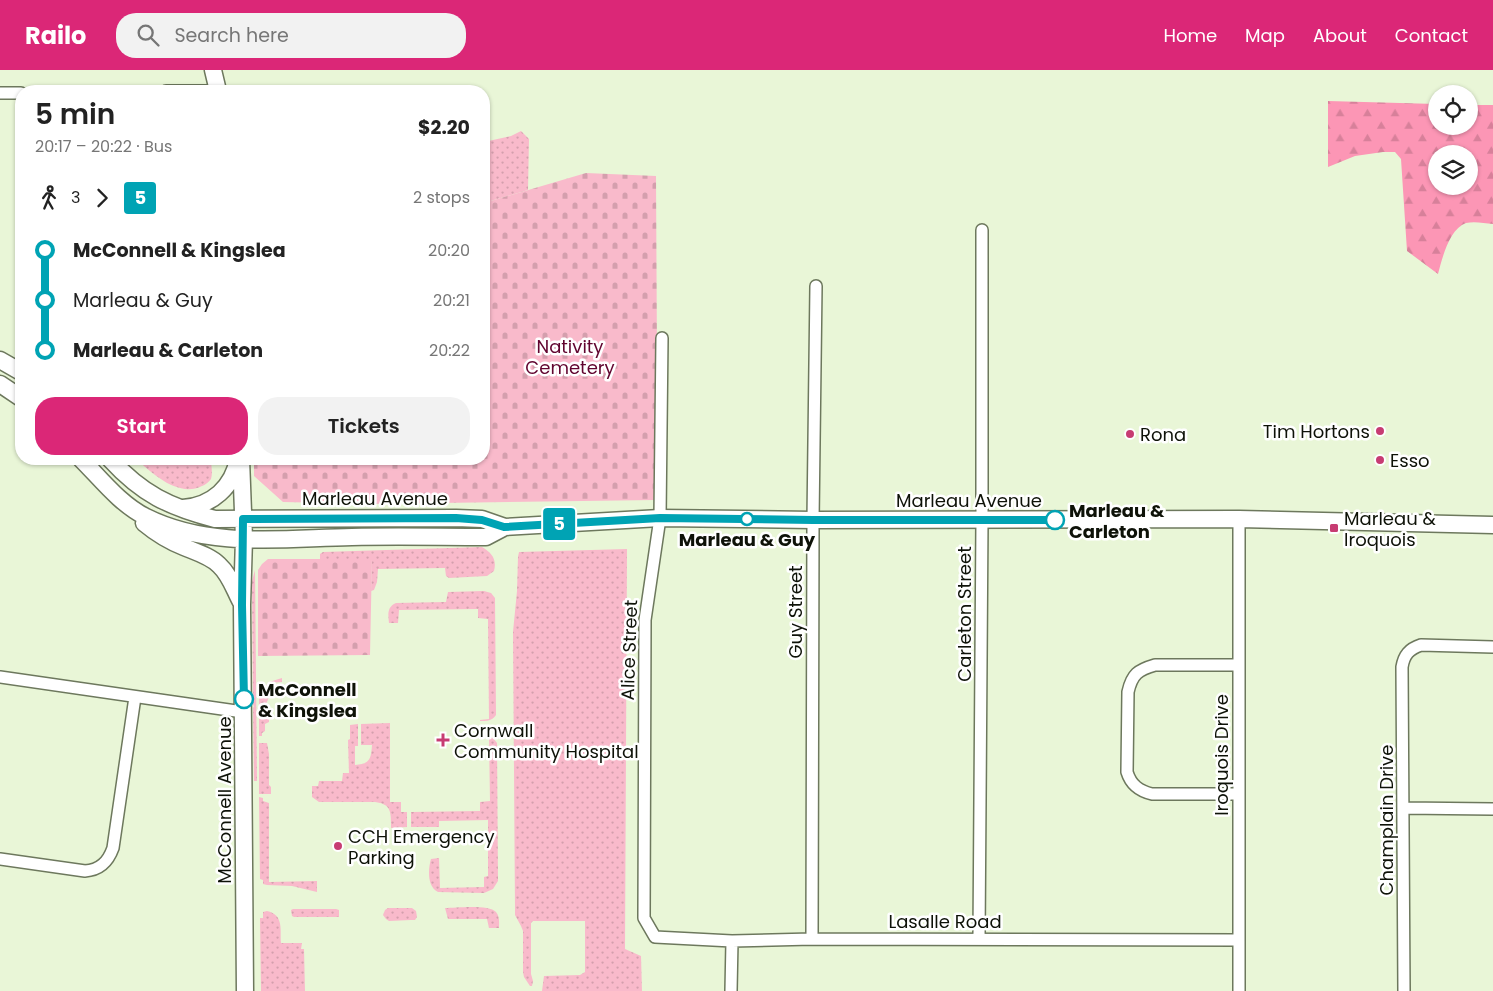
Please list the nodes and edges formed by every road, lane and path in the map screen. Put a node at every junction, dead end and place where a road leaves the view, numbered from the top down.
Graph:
1 (213, 70) edge
2 (217, 85) edge
3 (0, 93) edge
4 (15, 93) edge
5 (982, 230) dead end
6 (816, 286) dead end
7 (662, 338) dead end
8 (0, 360) edge
9 (15, 369) edge
10 (0, 384) edge
11 (15, 394) edge
12 (87, 465) edge
13 (116, 465) edge
14 (236, 465) edge
15 (241, 465) edge
16 (116, 495) junction
17 (179, 508) junction
18 (660, 518) junction
19 (243, 519) junction
20 (1239, 519) junction
21 (813, 520) junction
22 (982, 520) junction
23 (1493, 524) edge
24 (504, 527) junction
25 (244, 538) junction
26 (242, 605) junction
27 (1493, 647) edge
28 (1239, 665) junction
29 (0, 677) edge
30 (135, 697) junction
31 (244, 712) junction
32 (1238, 794) junction
33 (1403, 808) junction
34 (1493, 809) edge
35 (0, 858) edge
36 (653, 933) joint
37 (812, 939) junction
38 (980, 939) junction
39 (1239, 940) junction
40 (732, 941) junction
41 (245, 991) edge
42 (732, 991) edge
43 (1239, 991) edge
44 (1404, 991) edge

1 - 2 main road
3 - 4 street
5 - 22 street, Carleton Street
6 - 21 street, Guy Street
7 - 18 street, Alice Street
8 - 9 main road
10 - 11 main road
12 - 16 main road
13 - 17 main road, Marleau Avenue
14 - 17 main road
15 - 19 main road, McConnell Avenue
16 - 25 main road, Marleau Avenue
16 - 26 main road
17 - 19 main road, Marleau Avenue
18 - 21 main road, Marleau Avenue
18 - 24 main road, Marleau Avenue
18 - 36 street, Alice Street
19 - 24 main road, Marleau Avenue
19 - 25 main road, McConnell Avenue
20 - 22 main road, Marleau Avenue
20 - 23 main road, Marleau Avenue
20 - 28 street, Iroquois Drive
21 - 22 main road, Marleau Avenue
21 - 37 street, Guy Street
22 - 38 street, Carleton Street
24 - 25 main road, Marleau Avenue
25 - 26 main road, McConnell Avenue
26 - 31 main road, McConnell Avenue
27 - 33 street, Champlain Drive
28 - 32 street, Iroquois Drive
28 - 32 street
29 - 30 street
30 - 31 street
30 - 35 street
31 - 41 main road, McConnell Avenue
32 - 39 street, Iroquois Drive
33 - 34 street
33 - 44 street, Champlain Drive
36 - 40 street, Lasalle Road
37 - 38 street, Lasalle Road
37 - 40 street, Lasalle Road
38 - 39 street, Lasalle Road
39 - 43 street, Iroquois Drive
40 - 42 street

